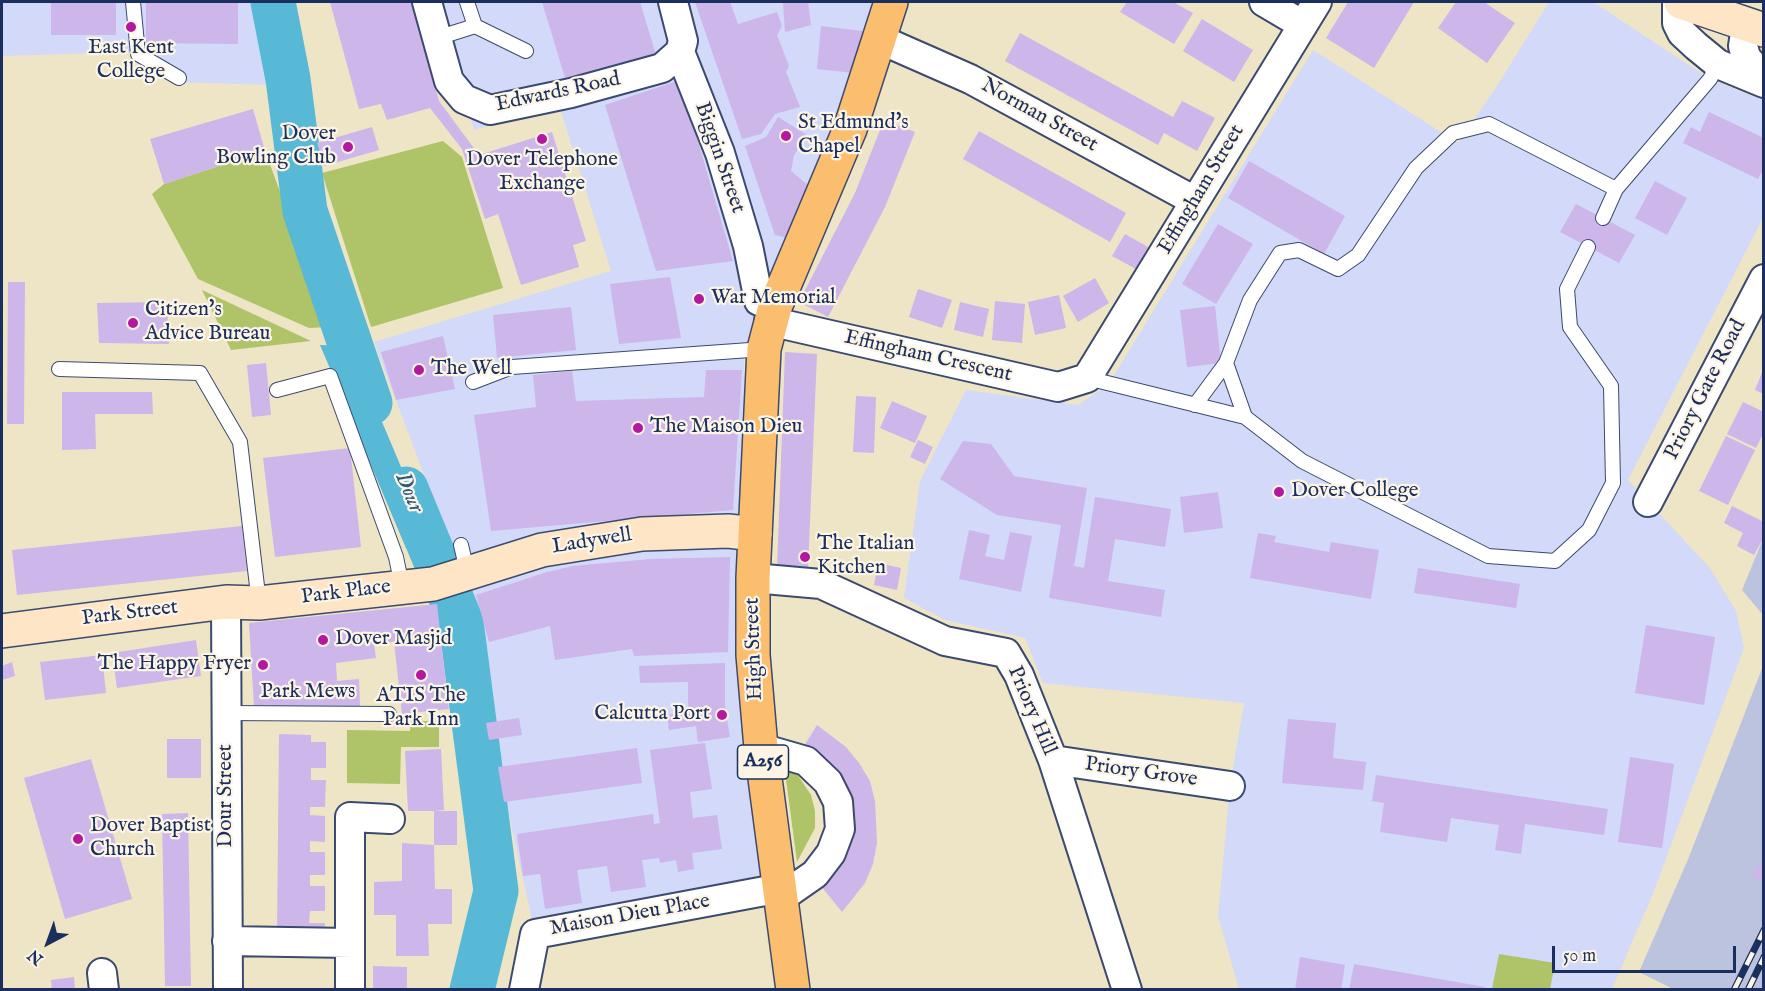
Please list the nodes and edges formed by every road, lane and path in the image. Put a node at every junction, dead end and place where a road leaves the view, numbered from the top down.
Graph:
1 (133, 2) edge
2 (427, 2) edge
3 (467, 2) edge
4 (673, 2) edge
5 (891, 2) edge
6 (1264, 2) edge
7 (1679, 2) edge
8 (1310, 13) edge
9 (475, 26) junction
10 (1755, 28) edge
11 (437, 38) junction
12 (879, 39) junction
13 (526, 51) dead end
14 (680, 52) junction
15 (1718, 64) junction
16 (178, 78) dead end
17 (1764, 81) edge
18 (1616, 189) junction
19 (1195, 201) junction
20 (1603, 218) dead end
21 (1588, 247) dead end
22 (1764, 279) edge
23 (769, 326) junction
24 (1227, 363) junction
25 (59, 369) dead end
26 (1087, 378) junction
27 (473, 382) dead end
28 (277, 390) dead end
29 (1195, 405) junction
30 (1245, 417) junction
31 (1648, 502) dead end
32 (755, 534) junction
33 (444, 574) junction
34 (753, 578) junction
35 (226, 602) junction
36 (259, 603) junction
37 (2, 631) edge
38 (227, 713) junction
39 (389, 714) dead end
40 (760, 748) junction
41 (1053, 760) junction
42 (1230, 786) dead end
43 (390, 819) dead end
44 (782, 892) junction
45 (227, 941) junction
46 (350, 944) junction
47 (228, 990) edge
48 (350, 990) edge
49 (524, 990) edge
50 (793, 990) edge
51 (1127, 990) edge

1 - 16 lane
2 - 11 street, Edwards Road
3 - 9 lane
4 - 14 street, Biggin Street
5 - 12 main road, A256
6 - 8 street
7 - 10 street
7 - 15 street
8 - 19 street, Effingham Street
9 - 11 lane
9 - 13 lane
10 - 17 street
11 - 14 street, Edwards Road
12 - 19 street, Norman Street
12 - 23 main road, A256
14 - 23 street, Biggin Street
15 - 17 street
15 - 18 lane
18 - 20 lane
18 - 24 lane
19 - 26 street, Effingham Street
21 - 30 lane
22 - 31 street, Priory Gate Road
23 - 26 street, Effingham Crescent
23 - 27 lane
23 - 32 main road, High Street / A256
24 - 29 lane
24 - 30 lane
25 - 36 lane
26 - 29 lane
28 - 33 lane
29 - 30 lane
32 - 33 street, Ladywell
32 - 34 main road, High Street / A256
33 - 36 street, Park Place
34 - 40 main road, High Street / A256
34 - 41 street, Priory Hill
35 - 36 street, Park Street
35 - 37 street, Park Street
35 - 38 street, Dour Street
38 - 39 lane, Park Mews
38 - 45 street, Dour Street
40 - 44 main road, High Street / A256
40 - 44 street
41 - 42 street, Priory Grove
41 - 51 street, Priory Hill
43 - 46 street
44 - 49 street, Maison Dieu Place
44 - 50 main road, High Street / A256
45 - 46 street
45 - 47 street, Dour Street
46 - 48 street

